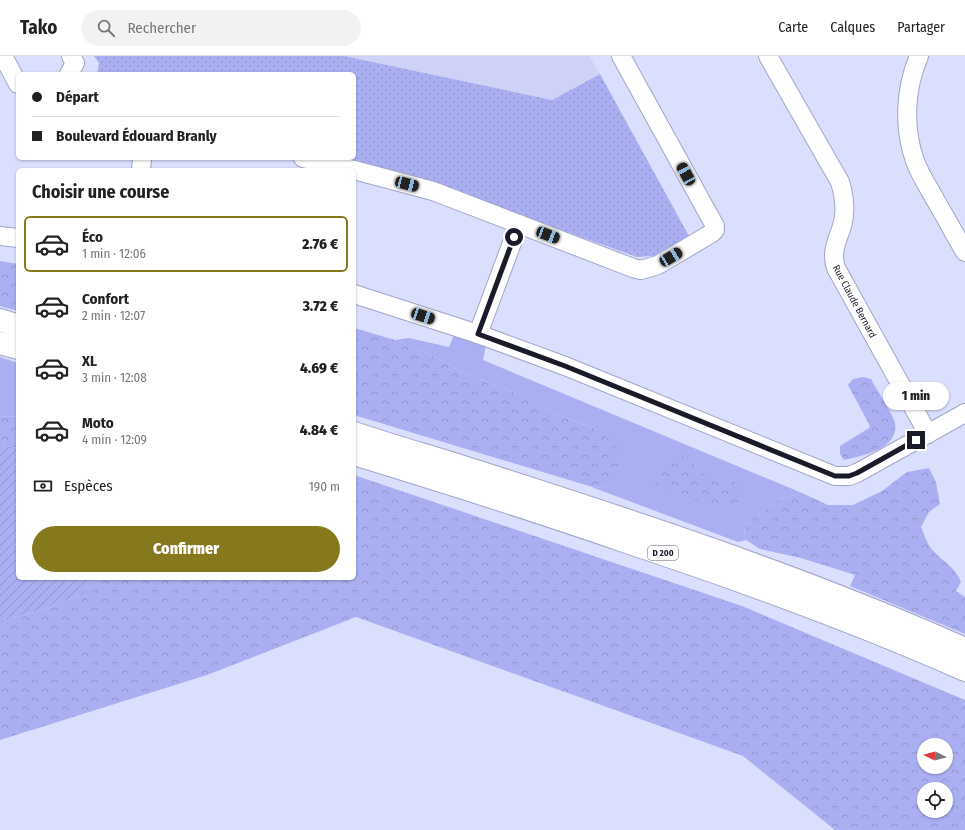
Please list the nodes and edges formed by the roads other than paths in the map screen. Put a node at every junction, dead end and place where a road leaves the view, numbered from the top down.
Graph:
1 (3, 56) edge
2 (71, 56) edge
3 (621, 56) edge
4 (768, 56) edge
5 (919, 56) edge
6 (70, 72) edge
7 (16, 80) edge
8 (311, 160) edge
9 (345, 168) edge
10 (356, 171) edge
11 (519, 224) junction
12 (0, 236) edge
13 (16, 238) edge
14 (965, 252) edge
15 (356, 295) edge
16 (0, 320) edge
17 (16, 325) edge
18 (478, 334) junction
19 (0, 343) edge
20 (16, 347) edge
21 (965, 413) edge
22 (356, 434) edge
23 (928, 434) junction
24 (356, 455) edge
25 (965, 649) edge
26 (965, 670) edge

1 - 7 street
2 - 6 street
3 - 11 street
4 - 23 street, Rue Claude Bernard
5 - 14 street
8 - 9 street
10 - 11 street
11 - 18 street
12 - 13 street
15 - 18 street
16 - 17 main road
18 - 23 street
19 - 20 main road
21 - 23 street
22 - 25 main road, D 200
24 - 26 main road, D 200

